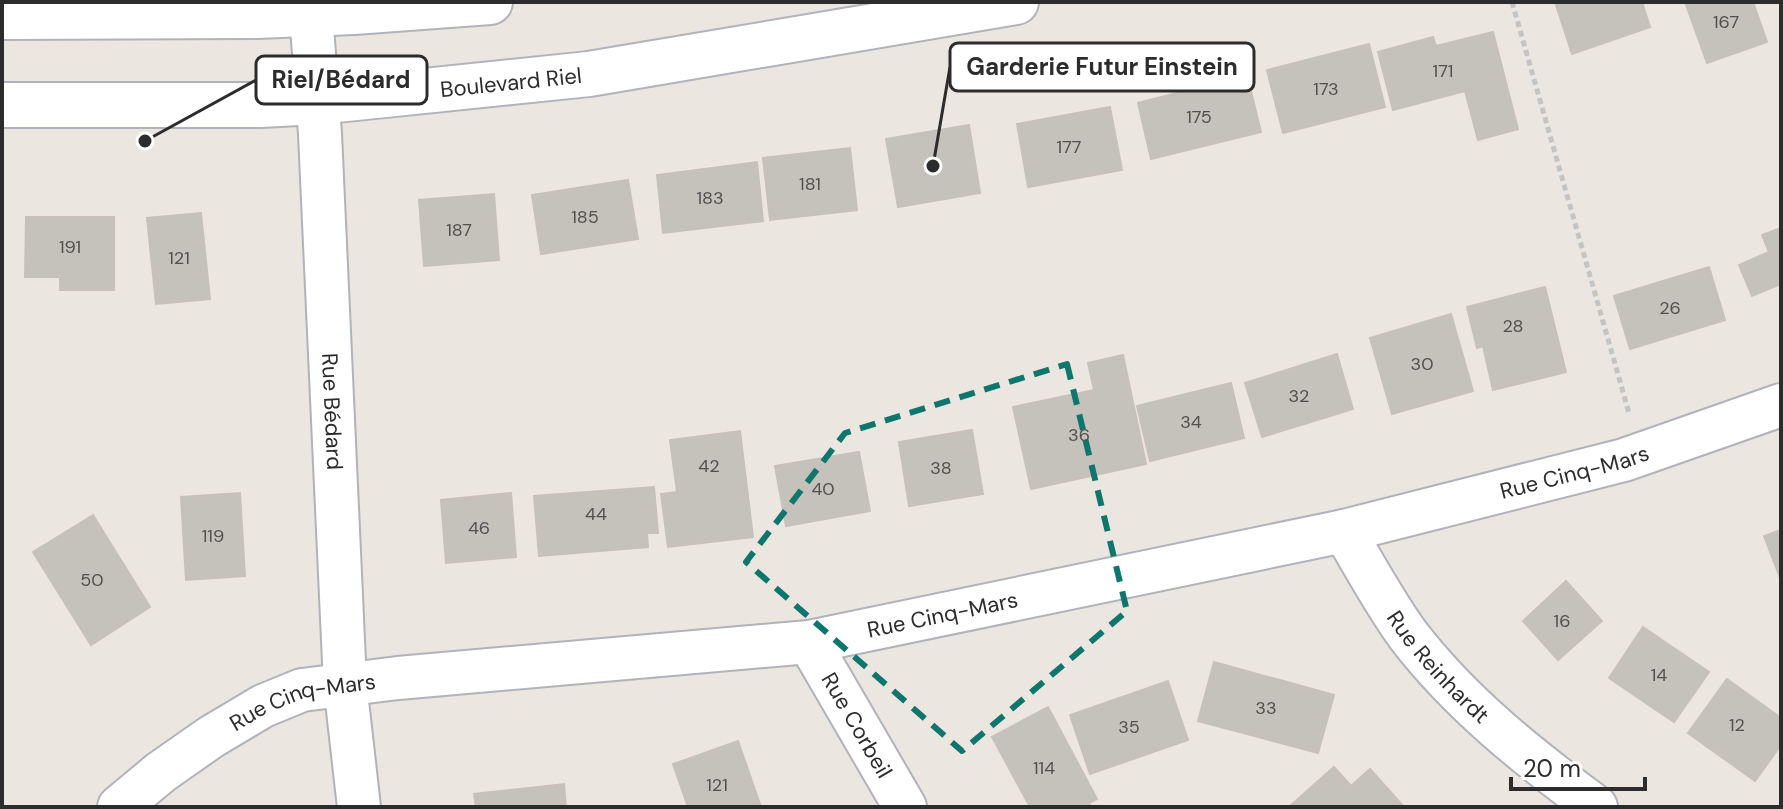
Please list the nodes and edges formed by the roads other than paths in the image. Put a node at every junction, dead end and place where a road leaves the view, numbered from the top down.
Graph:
1 (490, 2) edge
2 (1016, 2) edge
3 (311, 14) junction
4 (2, 17) edge
5 (317, 102) junction
6 (2, 105) edge
7 (1781, 405) edge
8 (1344, 531) junction
9 (809, 642) junction
10 (345, 684) junction
11 (119, 807) edge
12 (359, 807) edge
13 (905, 807) edge
14 (1596, 807) edge

1 - 3 street
2 - 5 street, Boulevard Riel
3 - 4 street
3 - 5 street, Rue Bédard
5 - 6 street, Boulevard Riel
5 - 10 street, Rue Bédard
7 - 8 street, Rue Cinq-Mars
8 - 9 street, Rue Cinq-Mars
8 - 14 street, Rue Reinhardt
9 - 10 street, Rue Cinq-Mars
9 - 13 street, Rue Corbeil
10 - 11 street, Rue Cinq-Mars
10 - 12 street, Rue Bédard

